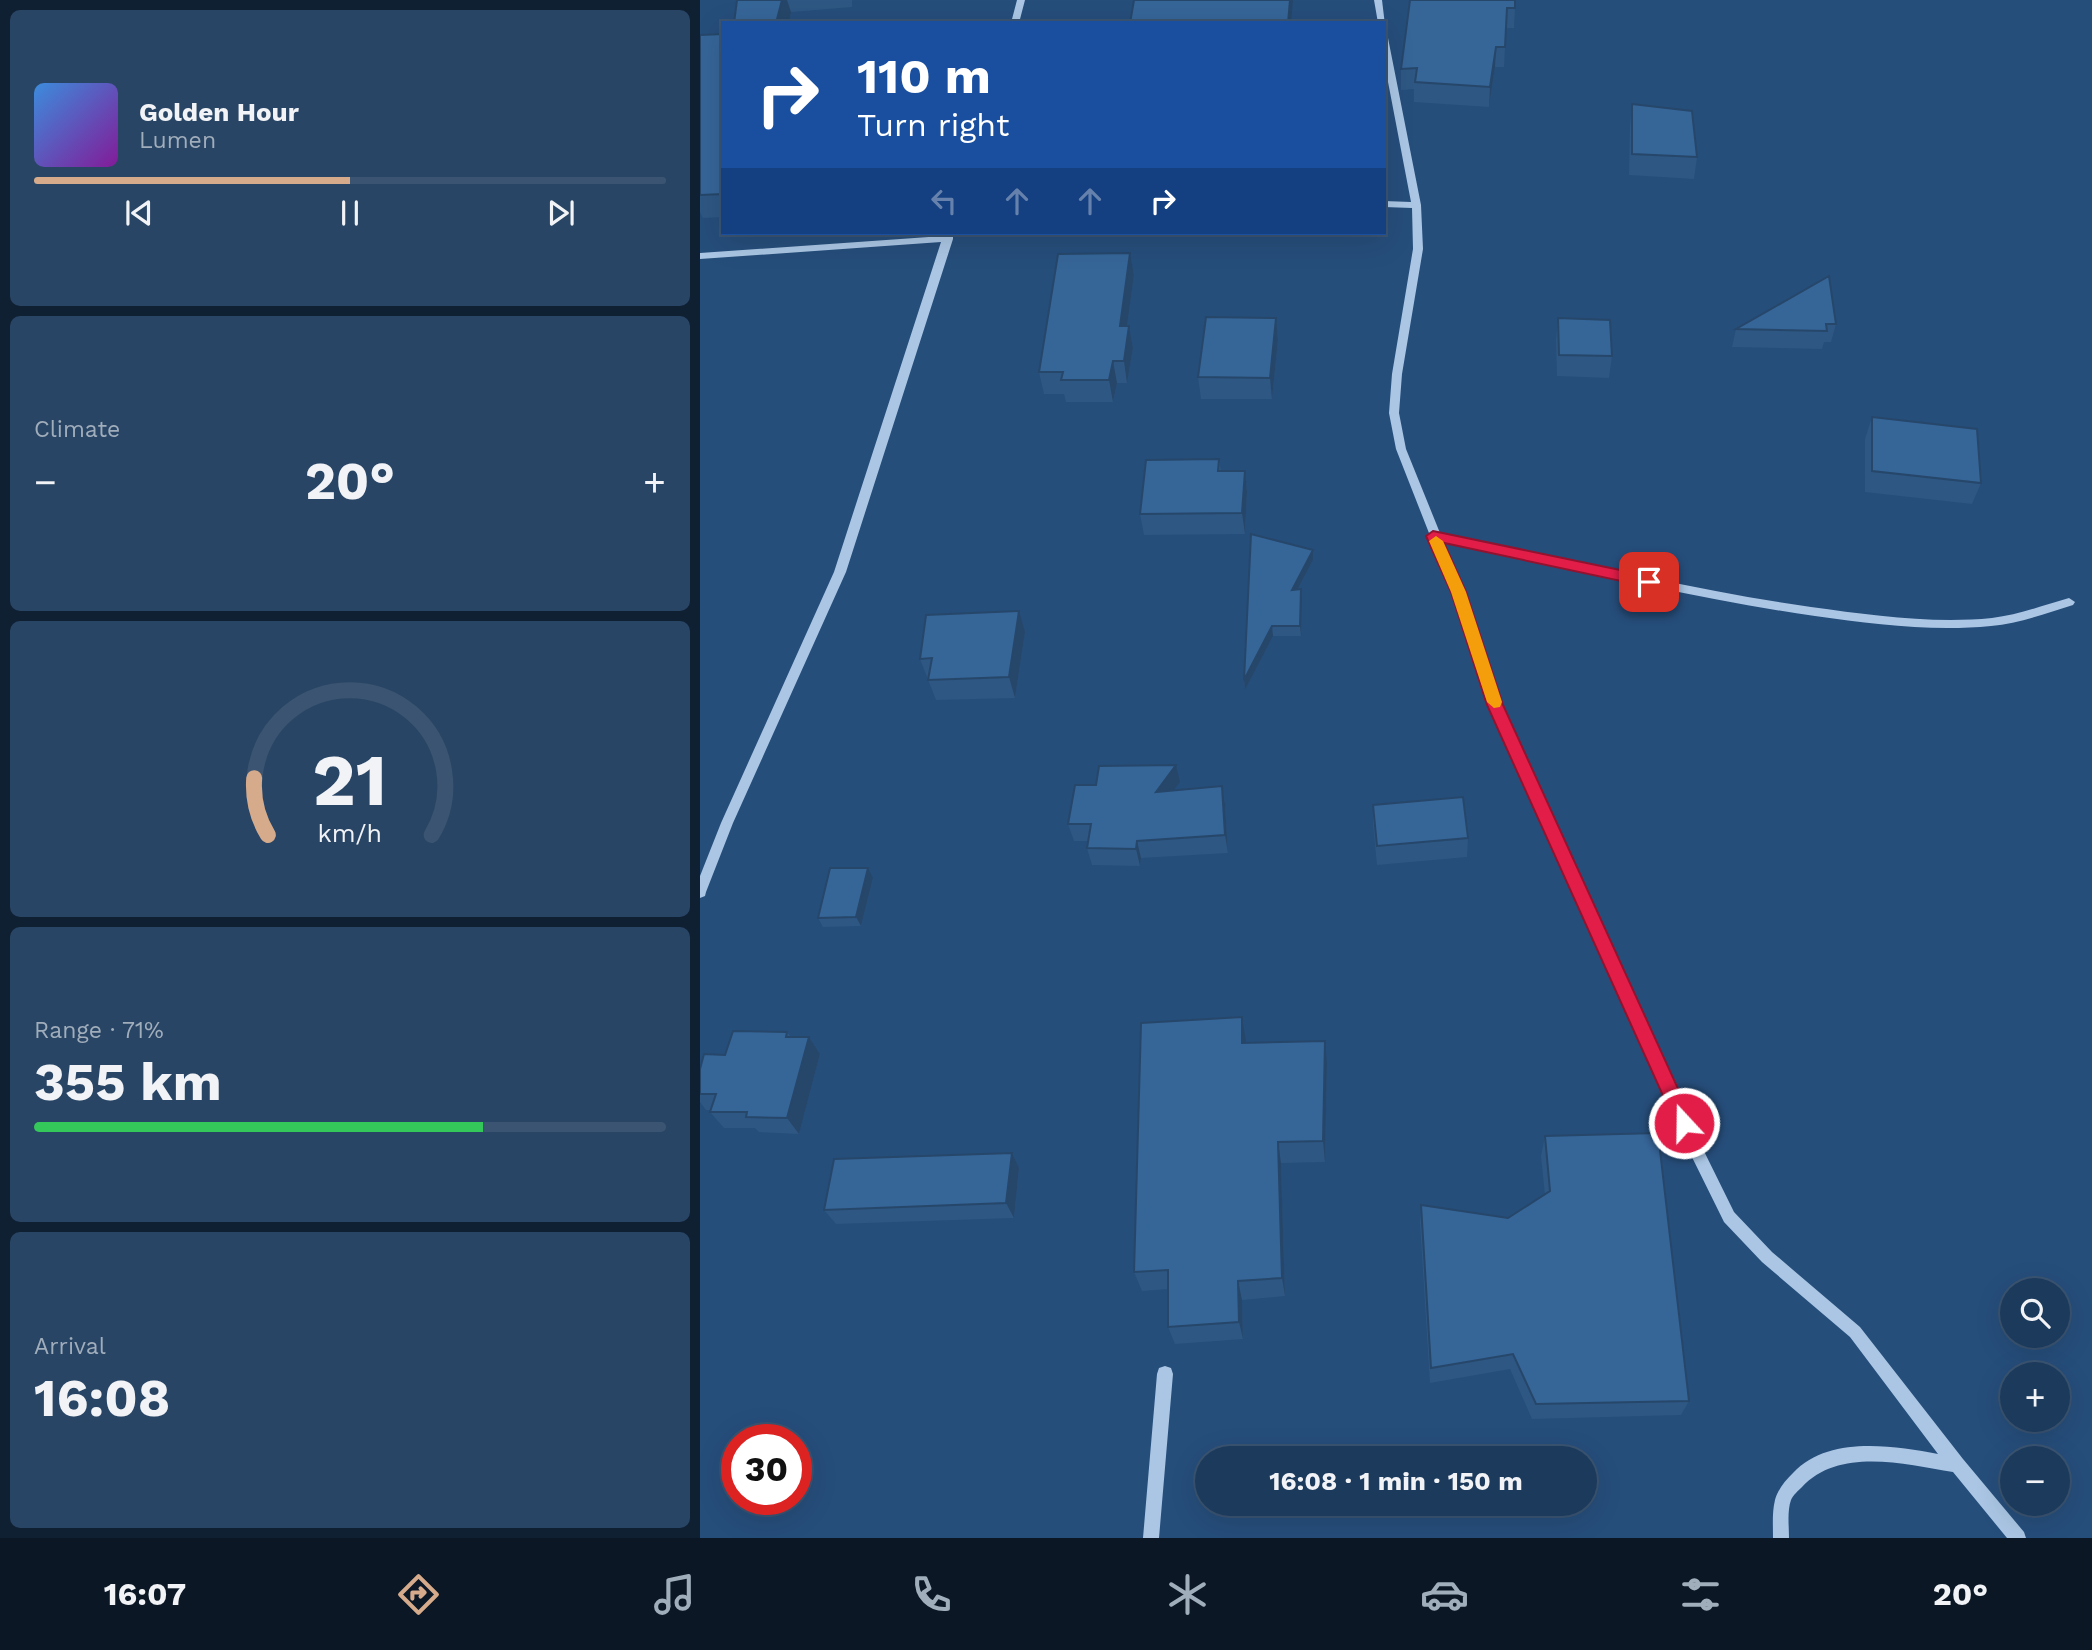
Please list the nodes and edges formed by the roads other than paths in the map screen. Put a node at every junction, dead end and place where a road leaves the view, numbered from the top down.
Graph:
1 (1021, 0) edge
2 (1378, 0) edge
3 (1016, 21) edge
4 (1382, 21) edge
5 (1386, 48) edge
6 (1386, 204) edge
7 (1416, 205) junction
8 (948, 236) edge
9 (700, 256) edge
10 (1433, 536) junction
11 (2069, 602) dead end
12 (700, 892) edge
13 (1165, 1374) dead end
14 (1956, 1465) junction
15 (1151, 1538) edge
16 (1781, 1538) edge
17 (2018, 1538) edge

1 - 3 street
2 - 4 street
5 - 7 street
6 - 7 street
7 - 10 street
8 - 9 street
8 - 12 street
10 - 11 street
10 - 14 street
13 - 15 street
14 - 16 street
14 - 17 street

